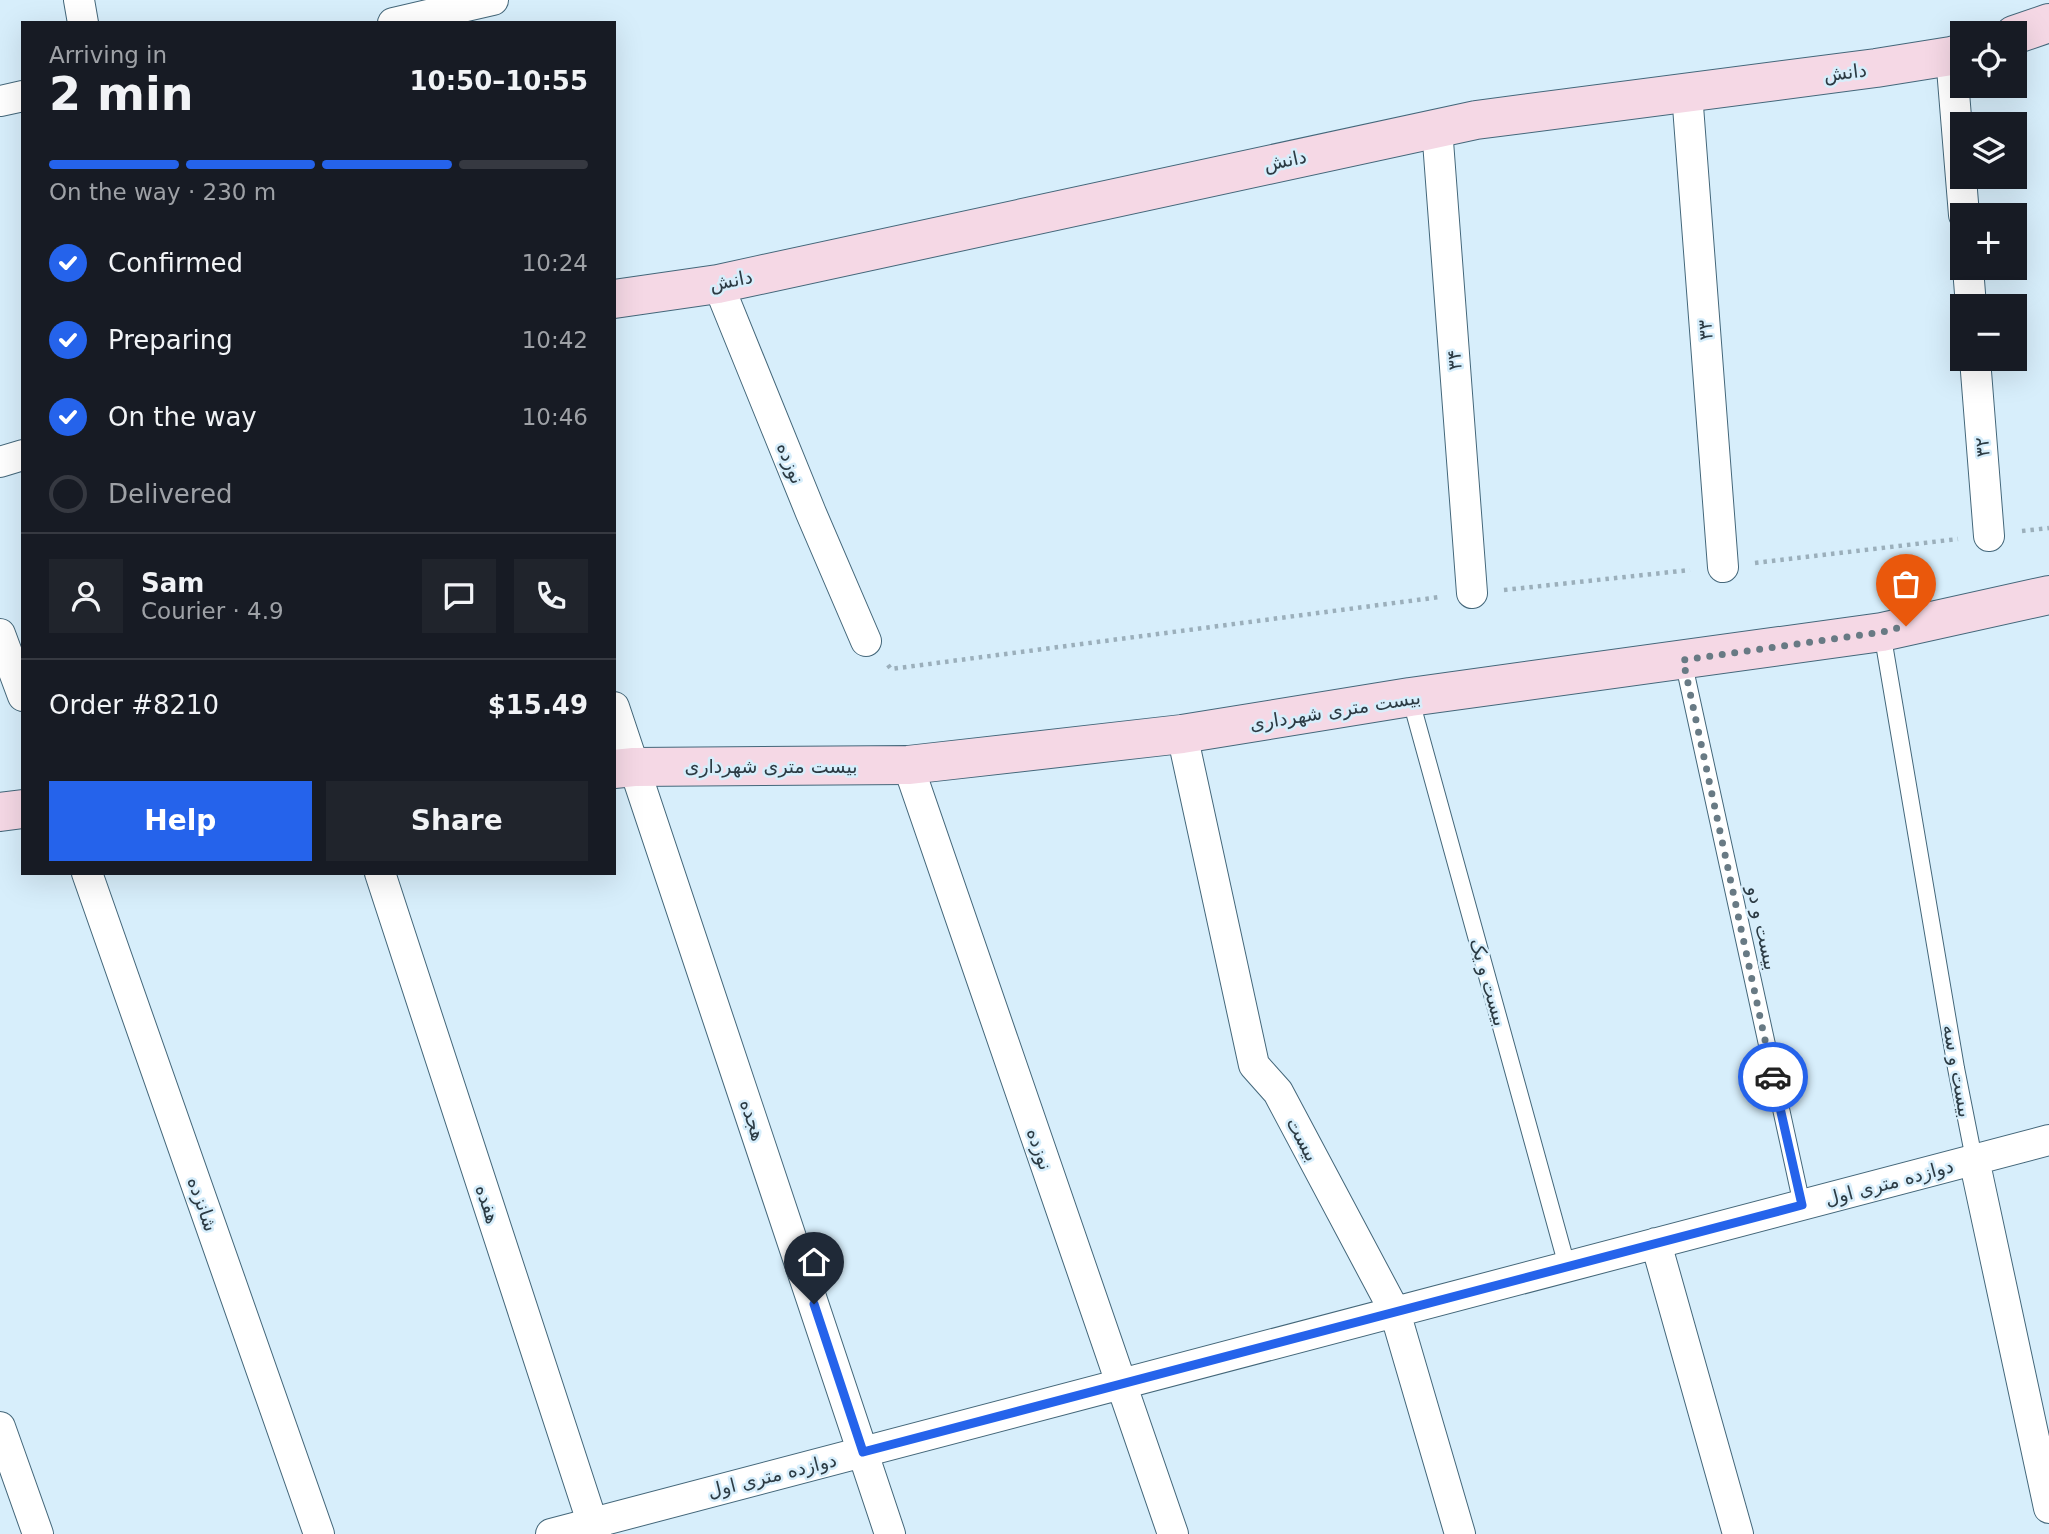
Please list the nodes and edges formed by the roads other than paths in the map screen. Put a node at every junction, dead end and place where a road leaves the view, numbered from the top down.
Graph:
1 (79, 0) edge
2 (493, 0) edge
3 (83, 21) edge
4 (402, 21) edge
5 (2049, 23) edge
6 (2027, 31) edge
7 (1950, 55) edge
8 (1687, 93) junction
9 (21, 96) edge
10 (1959, 98) edge
11 (0, 101) edge
12 (1437, 128) junction
13 (1963, 203) edge
14 (719, 284) junction
15 (616, 299) edge
16 (1976, 371) edge
17 (21, 456) edge
18 (0, 462) edge
19 (1989, 536) road end
20 (1723, 567) road end
21 (1472, 593) road end
22 (2049, 595) edge
23 (1882, 632) junction
24 (0, 634) edge
25 (866, 641) road end
26 (1683, 660) junction
27 (21, 690) edge
28 (1410, 697) junction
29 (616, 719) edge
30 (1182, 734) junction
31 (908, 765) junction
32 (624, 768) edge
33 (21, 809) edge
34 (0, 812) edge
35 (88, 875) edge
36 (381, 875) edge
37 (2049, 1140) edge
38 (1974, 1159) junction
39 (1802, 1205) junction
40 (1656, 1243) junction
41 (1567, 1266) junction
42 (1395, 1312) junction
43 (1121, 1385) junction
44 (0, 1427) edge
45 (863, 1452) junction
46 (2049, 1508) edge
47 (595, 1529) edge
48 (38, 1534) edge
49 (319, 1534) edge
50 (551, 1534) edge
51 (890, 1534) edge
52 (1172, 1534) edge
53 (1460, 1534) edge
54 (1738, 1534) edge

1 - 3 street
2 - 4 street
5 - 6 street
7 - 8 street, دانش
8 - 12 street, دانش
8 - 20 street, ۳۳
9 - 11 street
10 - 13 street
12 - 14 street, دانش
12 - 21 street, ۳۴
14 - 15 street, دانش
14 - 25 street, نوزده
16 - 19 street, ۳۲
17 - 18 street
22 - 23 street, بیست متری شهرداری
23 - 26 street, بیست متری شهرداری
23 - 38 lane, بیست و سه
24 - 27 street
26 - 28 street, بیست متری شهرداری
26 - 39 lane, بیست و دو
28 - 30 street, بیست متری شهرداری
28 - 41 lane, بیست و یک
29 - 32 street, هجده
30 - 31 street, بیست متری شهرداری
30 - 42 street, بیست
31 - 32 street, بیست متری شهرداری
31 - 43 street, نوزده
32 - 45 street, هجده
33 - 34 street
35 - 49 street, شانزده
36 - 47 street, هفده
37 - 38 street, دوازده متری اول
38 - 39 street, دوازده متری اول
38 - 46 street, بیست و سه
39 - 40 street, دوازده متری اول
40 - 41 street, دوازده متری اول
40 - 54 street
41 - 42 street, دوازده متری اول
42 - 43 street, دوازده متری اول
42 - 53 street, بیست
43 - 45 street, دوازده متری اول
43 - 52 street, نوزده
44 - 48 street
45 - 47 street, دوازده متری اول
45 - 51 street, هجده
47 - 50 street, دوازده متری اول

